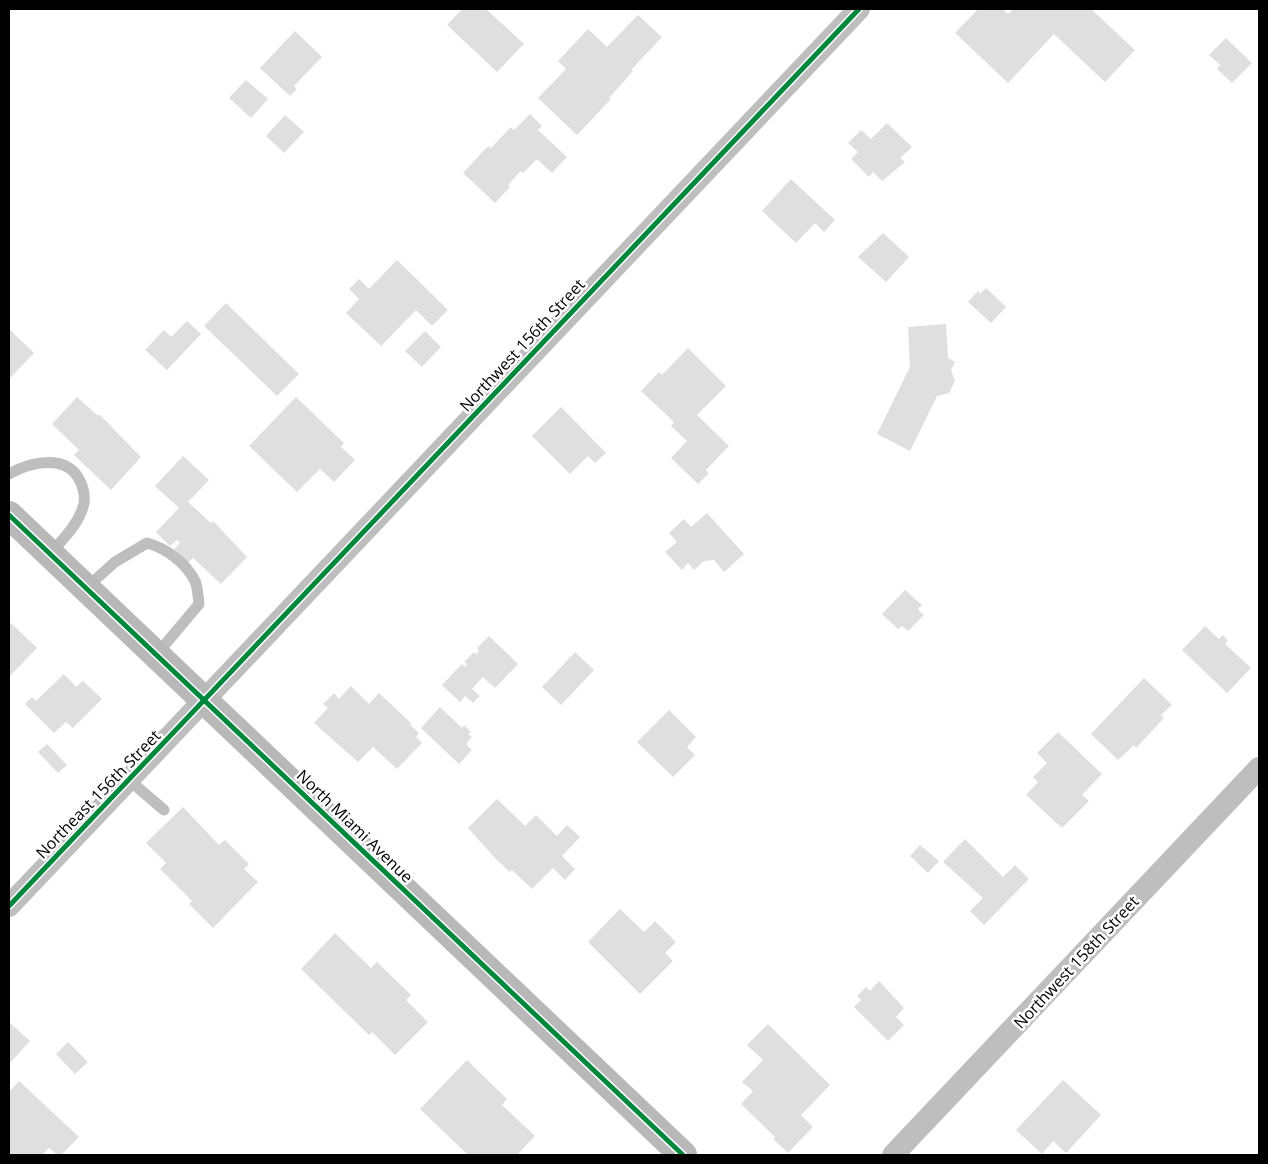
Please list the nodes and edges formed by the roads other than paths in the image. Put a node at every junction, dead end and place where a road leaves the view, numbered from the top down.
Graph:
1 (858, 9) edge
2 (9, 474) edge
3 (9, 515) edge
4 (50, 554) junction
5 (86, 588) junction
6 (157, 654) junction
7 (205, 700) junction
8 (1259, 768) edge
9 (129, 780) junction
10 (164, 810) dead end
11 (9, 906) edge
12 (683, 1155) edge
13 (893, 1155) edge

1 - 7 street, Northwest 156th Street
2 - 4 lane
3 - 4 street, North Miami Avenue
4 - 5 street, North Miami Avenue
5 - 6 street, North Miami Avenue
5 - 6 lane
6 - 7 street, North Miami Avenue
7 - 9 street, Northeast 156th Street
7 - 12 street, North Miami Avenue
8 - 13 street, Northwest 158th Street
9 - 10 lane
9 - 11 street, Northeast 156th Street

